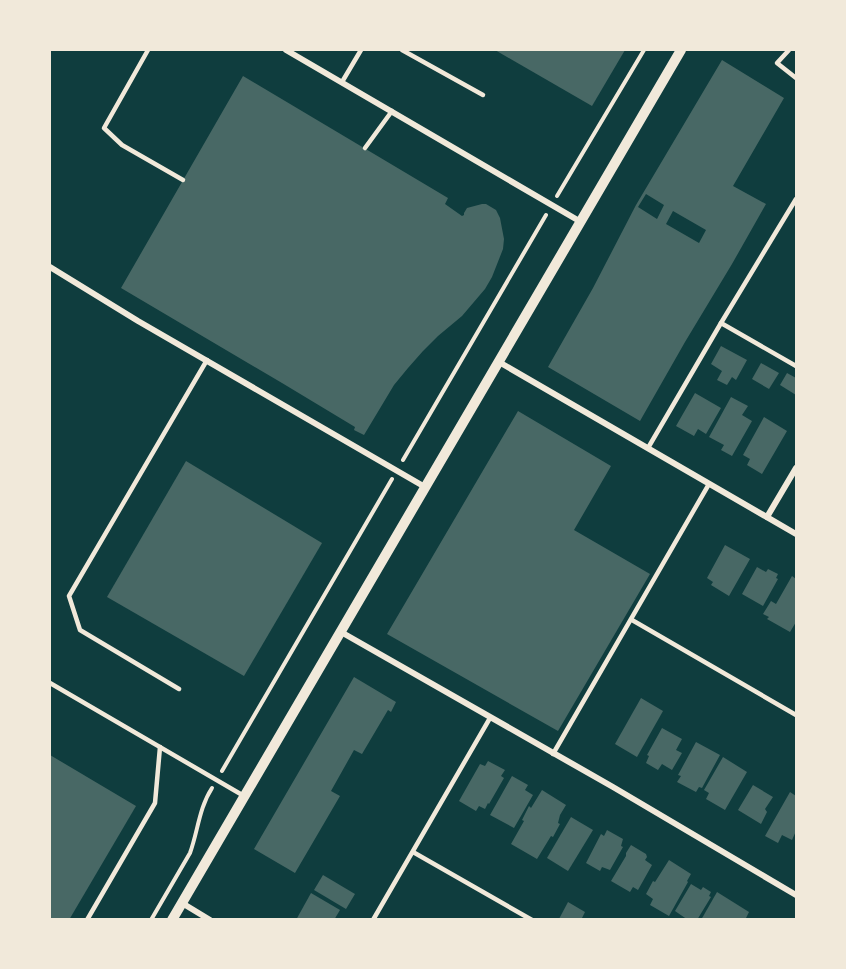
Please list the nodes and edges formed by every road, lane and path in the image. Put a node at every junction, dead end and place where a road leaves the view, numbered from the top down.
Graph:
1 (148, 50) edge
2 (286, 50) edge
3 (361, 50) edge
4 (402, 50) edge
5 (681, 50) edge
6 (789, 50) edge
7 (796, 78) edge
8 (342, 82) junction
9 (483, 94) dead end
10 (392, 111) junction
11 (365, 148) dead end
12 (183, 180) dead end
13 (796, 199) edge
14 (581, 222) junction
15 (50, 267) edge
16 (721, 323) junction
17 (207, 360) junction
18 (499, 362) junction
19 (796, 366) edge
20 (648, 448) junction
21 (796, 468) edge
22 (709, 484) junction
23 (424, 487) junction
24 (767, 517) junction
25 (796, 534) edge
26 (632, 620) junction
27 (340, 632) junction
28 (50, 683) edge
29 (179, 689) dead end
30 (796, 714) edge
31 (490, 718) junction
32 (160, 747) junction
33 (553, 754) junction
34 (244, 796) junction
35 (413, 852) junction
36 (796, 895) edge
37 (182, 903) junction
38 (87, 920) edge
39 (172, 920) edge
40 (210, 920) edge
41 (373, 920) edge
42 (532, 920) edge

1 - 12 lane
2 - 8 street
3 - 8 lane
4 - 9 lane
5 - 14 street
6 - 7 lane
8 - 10 street
10 - 11 lane
10 - 14 street
13 - 16 lane
14 - 18 street
15 - 17 street
16 - 19 lane
16 - 20 lane
17 - 23 street
17 - 29 lane
18 - 20 street
18 - 23 street
20 - 22 street
21 - 24 street
22 - 24 street
22 - 26 lane
23 - 27 street
24 - 25 street
26 - 30 lane
26 - 33 lane
27 - 31 street
27 - 34 street
28 - 32 lane
31 - 33 street
31 - 35 lane
32 - 34 lane
32 - 38 lane
33 - 36 street
34 - 37 street
35 - 41 lane
35 - 42 lane
37 - 39 street
37 - 40 street

